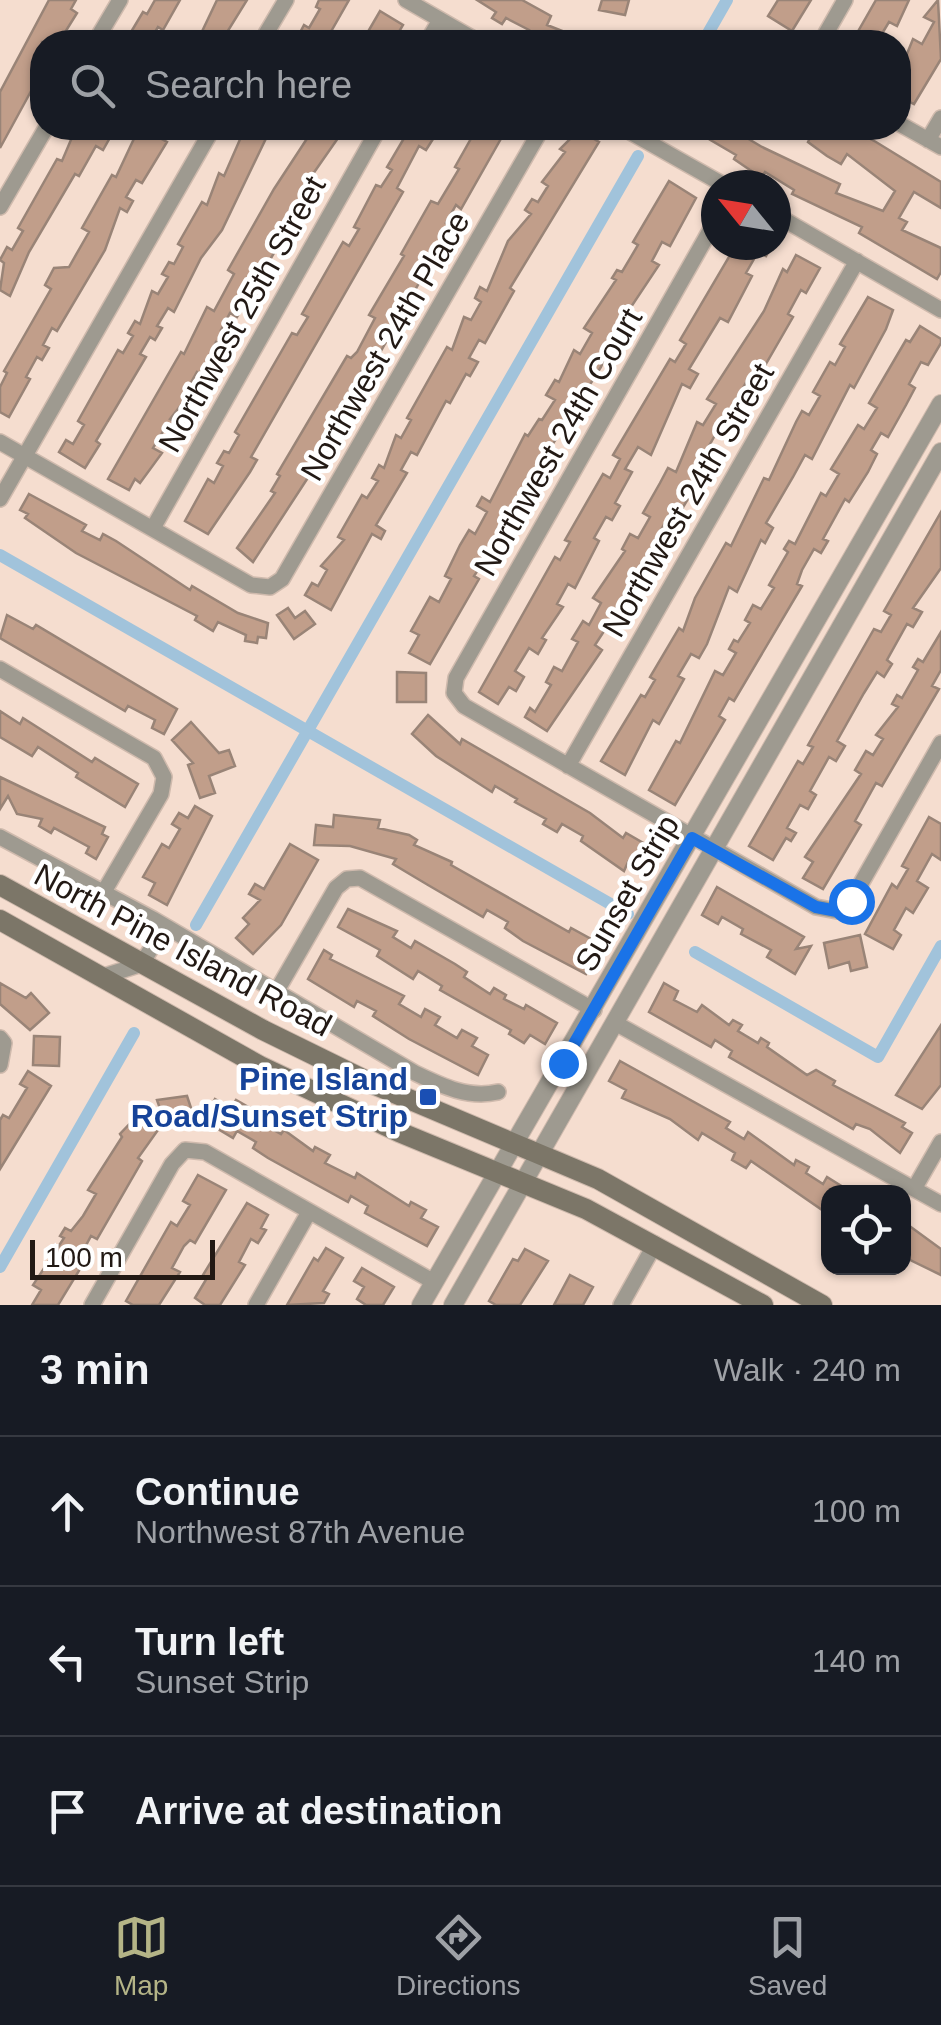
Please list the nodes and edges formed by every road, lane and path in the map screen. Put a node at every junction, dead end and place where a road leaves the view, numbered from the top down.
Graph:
1 (120, 0) edge
2 (286, 0) edge
3 (406, 0) edge
4 (845, 0) edge
5 (440, 20) junction
6 (102, 30) edge
7 (268, 30) edge
8 (434, 30) edge
9 (458, 30) edge
10 (828, 30) edge
11 (941, 118) edge
12 (911, 131) edge
13 (39, 140) edge
14 (206, 140) edge
15 (372, 140) edge
16 (535, 140) edge
17 (644, 140) edge
18 (935, 144) edge
19 (701, 172) edge
20 (0, 207) edge
21 (791, 224) edge
22 (701, 246) edge
23 (856, 261) junction
24 (941, 310) edge
25 (941, 404) edge
26 (0, 442) edge
27 (941, 452) edge
28 (25, 456) junction
29 (0, 499) edge
30 (153, 528) junction
31 (0, 669) edge
32 (941, 743) edge
33 (568, 766) junction
34 (0, 836) edge
35 (692, 838) junction
36 (712, 850) junction
37 (0, 885) edge
38 (102, 895) junction
39 (0, 920) edge
40 (164, 926) junction
41 (142, 964) junction
42 (101, 978) junction
43 (275, 994) junction
44 (594, 1010) junction
45 (617, 1024) junction
46 (2, 1041) edge
47 (0, 1065) edge
48 (498, 1092) dead end
49 (941, 1142) edge
50 (515, 1143) junction
51 (540, 1154) junction
52 (498, 1172) junction
53 (523, 1182) junction
54 (914, 1188) junction
55 (941, 1204) edge
56 (310, 1212) junction
57 (656, 1244) junction
58 (434, 1282) junction
59 (92, 1305) edge
60 (256, 1305) edge
61 (422, 1305) edge
62 (453, 1305) edge
63 (621, 1305) edge
64 (763, 1305) edge
65 (822, 1305) edge

1 - 6 street
2 - 7 street
3 - 5 street
4 - 10 street
5 - 8 street
5 - 9 street
11 - 18 street
12 - 18 street
13 - 20 street
14 - 28 street
15 - 30 street, Northwest 25th Street
16 - 30 street, Northwest 24th Place
17 - 19 street
21 - 23 street
22 - 33 street, Northwest 24th Court
23 - 24 street
23 - 33 street, Northwest 24th Street
25 - 35 street, Sunset Strip
26 - 28 street
27 - 36 street, Sunset Strip
28 - 29 street
28 - 30 street
31 - 38 street
32 - 36 street
33 - 35 street
34 - 38 street
35 - 36 street
35 - 44 street, Sunset Strip
36 - 45 street, Sunset Strip
37 - 41 main road, North Pine Island Road
38 - 40 street
39 - 42 main road, North Pine Island Road
40 - 41 street
40 - 43 street
41 - 42 street
41 - 50 main road, North Pine Island Road
42 - 52 main road, North Pine Island Road
43 - 44 street
43 - 48 street
44 - 50 street, Sunset Strip
45 - 51 street, Sunset Strip
45 - 54 street
46 - 47 street
49 - 54 street
50 - 51 main road, North Pine Island Road
50 - 52 street, Sunset Strip
51 - 53 street, Sunset Strip
51 - 65 main road, North Pine Island Road
52 - 53 main road, North Pine Island Road
52 - 58 street, Sunset Strip
53 - 57 main road, North Pine Island Road
53 - 62 street, Sunset Strip
54 - 55 street
56 - 58 street
56 - 59 street
56 - 60 street
57 - 63 street
57 - 64 main road, North Pine Island Road
58 - 61 street, Sunset Strip

